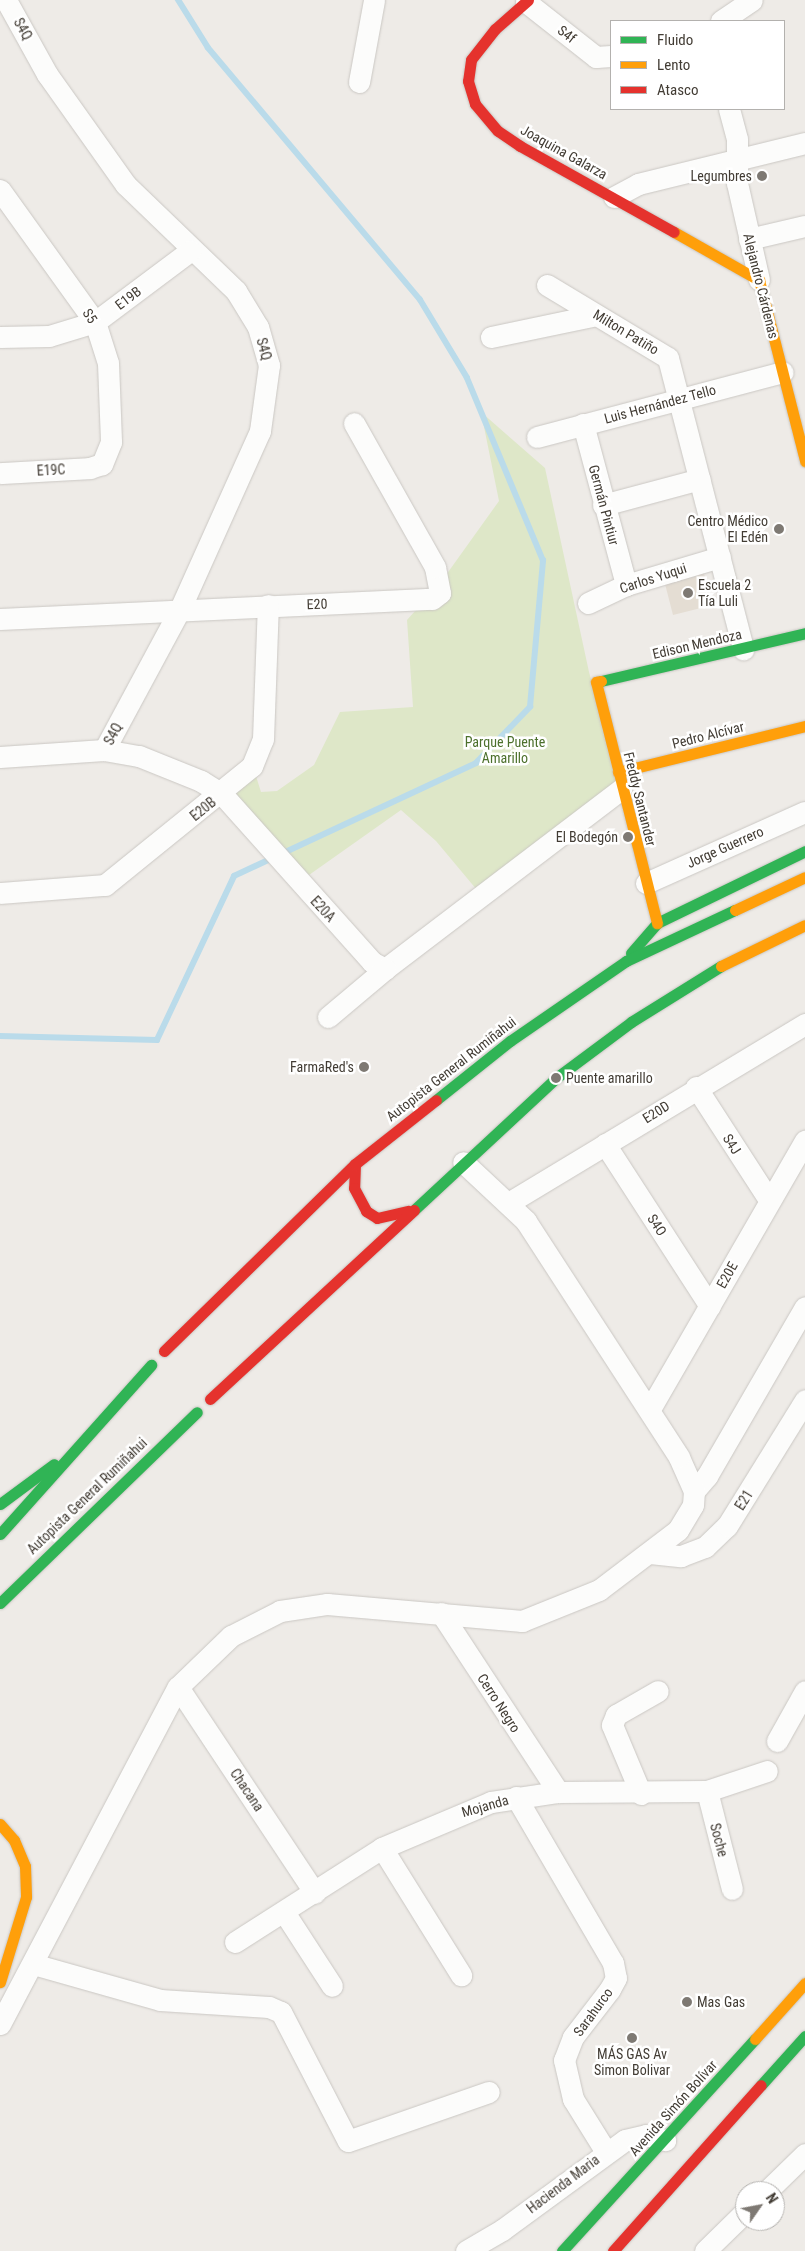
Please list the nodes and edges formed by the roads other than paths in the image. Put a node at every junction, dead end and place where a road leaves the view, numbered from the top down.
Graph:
1 (6, 0) edge
2 (374, 0) edge
3 (752, 0) edge
4 (527, 1) edge
5 (722, 20) edge
6 (610, 56) edge
7 (359, 82) dead end
8 (729, 110) edge
9 (805, 143) edge
10 (736, 159) junction
11 (0, 190) edge
12 (614, 197) junction
13 (805, 226) edge
14 (749, 239) junction
15 (190, 251) junction
16 (759, 280) junction
17 (547, 285) dead end
18 (596, 315) junction
19 (95, 322) junction
20 (0, 337) edge
21 (490, 337) dead end
22 (783, 372) junction
23 (680, 398) junction
24 (799, 407) edge
25 (354, 423) dead end
26 (583, 424) junction
27 (537, 437) dead end
28 (805, 461) edge
29 (102, 464) joint
30 (0, 473) edge
31 (700, 479) junction
32 (603, 505) junction
33 (720, 558) junction
34 (626, 585) junction
35 (588, 604) dead end
36 (268, 605) junction
37 (180, 611) junction
38 (0, 619) edge
39 (805, 633) edge
40 (743, 649) junction
41 (596, 682) joint
42 (805, 726) edge
43 (104, 750) junction
44 (0, 757) edge
45 (619, 781) junction
46 (224, 797) junction
47 (805, 812) edge
48 (805, 851) edge
49 (805, 877) edge
50 (646, 883) junction
51 (0, 893) edge
52 (657, 923) junction
53 (805, 925) edge
54 (626, 961) junction
55 (386, 969) junction
56 (328, 1017) dead end
57 (805, 1024) edge
58 (696, 1087) junction
59 (805, 1140) edge
60 (605, 1144) junction
61 (463, 1162) junction
62 (355, 1164) junction
63 (769, 1200) junction
64 (510, 1202) junction
65 (408, 1211) junction
66 (710, 1306) junction
67 (805, 1307) edge
68 (164, 1351) dead end
69 (151, 1365) dead end
70 (210, 1399) dead end
71 (805, 1401) edge
72 (650, 1409) junction
73 (197, 1412) dead end
74 (83, 1442) junction
75 (694, 1490) junction
76 (0, 1504) edge
77 (0, 1534) edge
78 (650, 1552) junction
79 (0, 1602) edge
80 (441, 1613) junction
81 (178, 1687) junction
82 (658, 1691) dead end
83 (805, 1691) edge
84 (777, 1741) dead end
85 (767, 1771) dead end
86 (707, 1791) junction
87 (558, 1792) junction
88 (640, 1794) junction
89 (516, 1797) junction
90 (0, 1824) edge
91 (382, 1848) junction
92 (732, 1889) dead end
93 (315, 1893) junction
94 (284, 1912) junction
95 (235, 1942) dead end
96 (33, 1964) junction
97 (461, 1975) dead end
98 (805, 1983) edge
99 (332, 1986) dead end
100 (8, 1988) edge
101 (0, 2009) edge
102 (0, 2024) edge
103 (805, 2036) edge
104 (489, 2092) dead end
105 (665, 2140) junction
106 (606, 2152) junction
107 (805, 2154) edge
108 (777, 2181) edge
109 (735, 2222) edge
110 (466, 2251) edge
111 (562, 2251) edge
112 (613, 2251) edge
113 (705, 2251) edge

1 - 15 street, S4Q
2 - 7 street
3 - 5 street
4 - 6 street, S4f
4 - 12 main road, Joaquina Galarza
8 - 10 street, Alejandro Cárdenas
9 - 10 street
10 - 12 street
10 - 14 street, Alejandro Cárdenas
11 - 19 street, S5
12 - 16 main road, Joaquina Galarza
13 - 14 street
14 - 16 street, Alejandro Cárdenas
15 - 19 street, E19B
15 - 37 street, S4Q
16 - 22 main road, Alejandro Cárdenas
17 - 18 street, Milton Patiño
18 - 21 street
18 - 23 street, Milton Patiño
19 - 20 street, E19B
19 - 29 street, S5
22 - 23 street, Luis Hernández Tello
22 - 24 main road, Alejandro Cárdenas
23 - 26 street, Luis Hernández Tello
23 - 31 street, Milton Patiño
24 - 28 main road, Alejandro Cárdenas
25 - 36 street, E20
26 - 27 street, Luis Hernández Tello
26 - 32 street, Germán Pintiur
29 - 30 street, E19C
31 - 32 street
31 - 33 street, Milton Patiño
32 - 34 street, Germán Pintiur
33 - 34 street, Carlos Yuqui
33 - 40 street, Milton Patiño
34 - 35 street, Carlos Yuqui
36 - 37 street, E20
36 - 46 street, E20B
37 - 38 street, E20
37 - 43 street, S4Q
39 - 40 main road, Edison Mendoza
40 - 41 main road, Edison Mendoza
41 - 45 main road, Freddy Santander
42 - 45 main road, Pedro Alcívar
43 - 44 street, E20A
43 - 46 street, E20A
45 - 50 main road, Freddy Santander
45 - 55 street
46 - 51 street, E20B
46 - 55 street, E20A
47 - 50 street, Jorge Guerrero
48 - 52 main road
49 - 54 main road, Autopista General Rumiñahui
50 - 52 main road, Freddy Santander
52 - 54 main road
53 - 61 main road
54 - 62 main road, Autopista General Rumiñahui
55 - 56 street
57 - 58 street, E20D
58 - 60 street, E20D
58 - 63 street, S4J
59 - 63 street, E20E
60 - 64 street, E20D
60 - 66 street, S4O
61 - 64 street
61 - 65 main road
62 - 65 main road
62 - 68 main road, Autopista General Rumiñahui
63 - 66 street, E20E
64 - 72 street
65 - 70 main road
66 - 72 street, E20E
67 - 75 street
69 - 74 main road
71 - 78 street, E21
72 - 75 street
73 - 79 main road, Autopista General Rumiñahui
74 - 76 main road
74 - 77 main road
75 - 78 street
78 - 80 street
80 - 81 street
80 - 87 street, Cerro Negro
81 - 93 street, Chacana
81 - 96 street
82 - 88 street
83 - 84 street
85 - 86 street, Mojanda
86 - 88 street, Mojanda
86 - 92 street, Soche
87 - 88 street, Mojanda
87 - 89 street, Mojanda
89 - 91 street, Mojanda
89 - 106 street, Sarahurco
90 - 100 main road
91 - 93 street, Mojanda
91 - 97 street
93 - 94 street, Mojanda
94 - 95 street, Mojanda
94 - 99 street
96 - 100 street
96 - 104 street
98 - 105 main road, Avenida Simón Bolívar
100 - 101 street
100 - 102 street
103 - 112 main road
105 - 106 street, Hacienda Maria
105 - 111 main road, Avenida Simón Bolívar
106 - 110 street, Hacienda Maria
107 - 108 street
109 - 113 street

